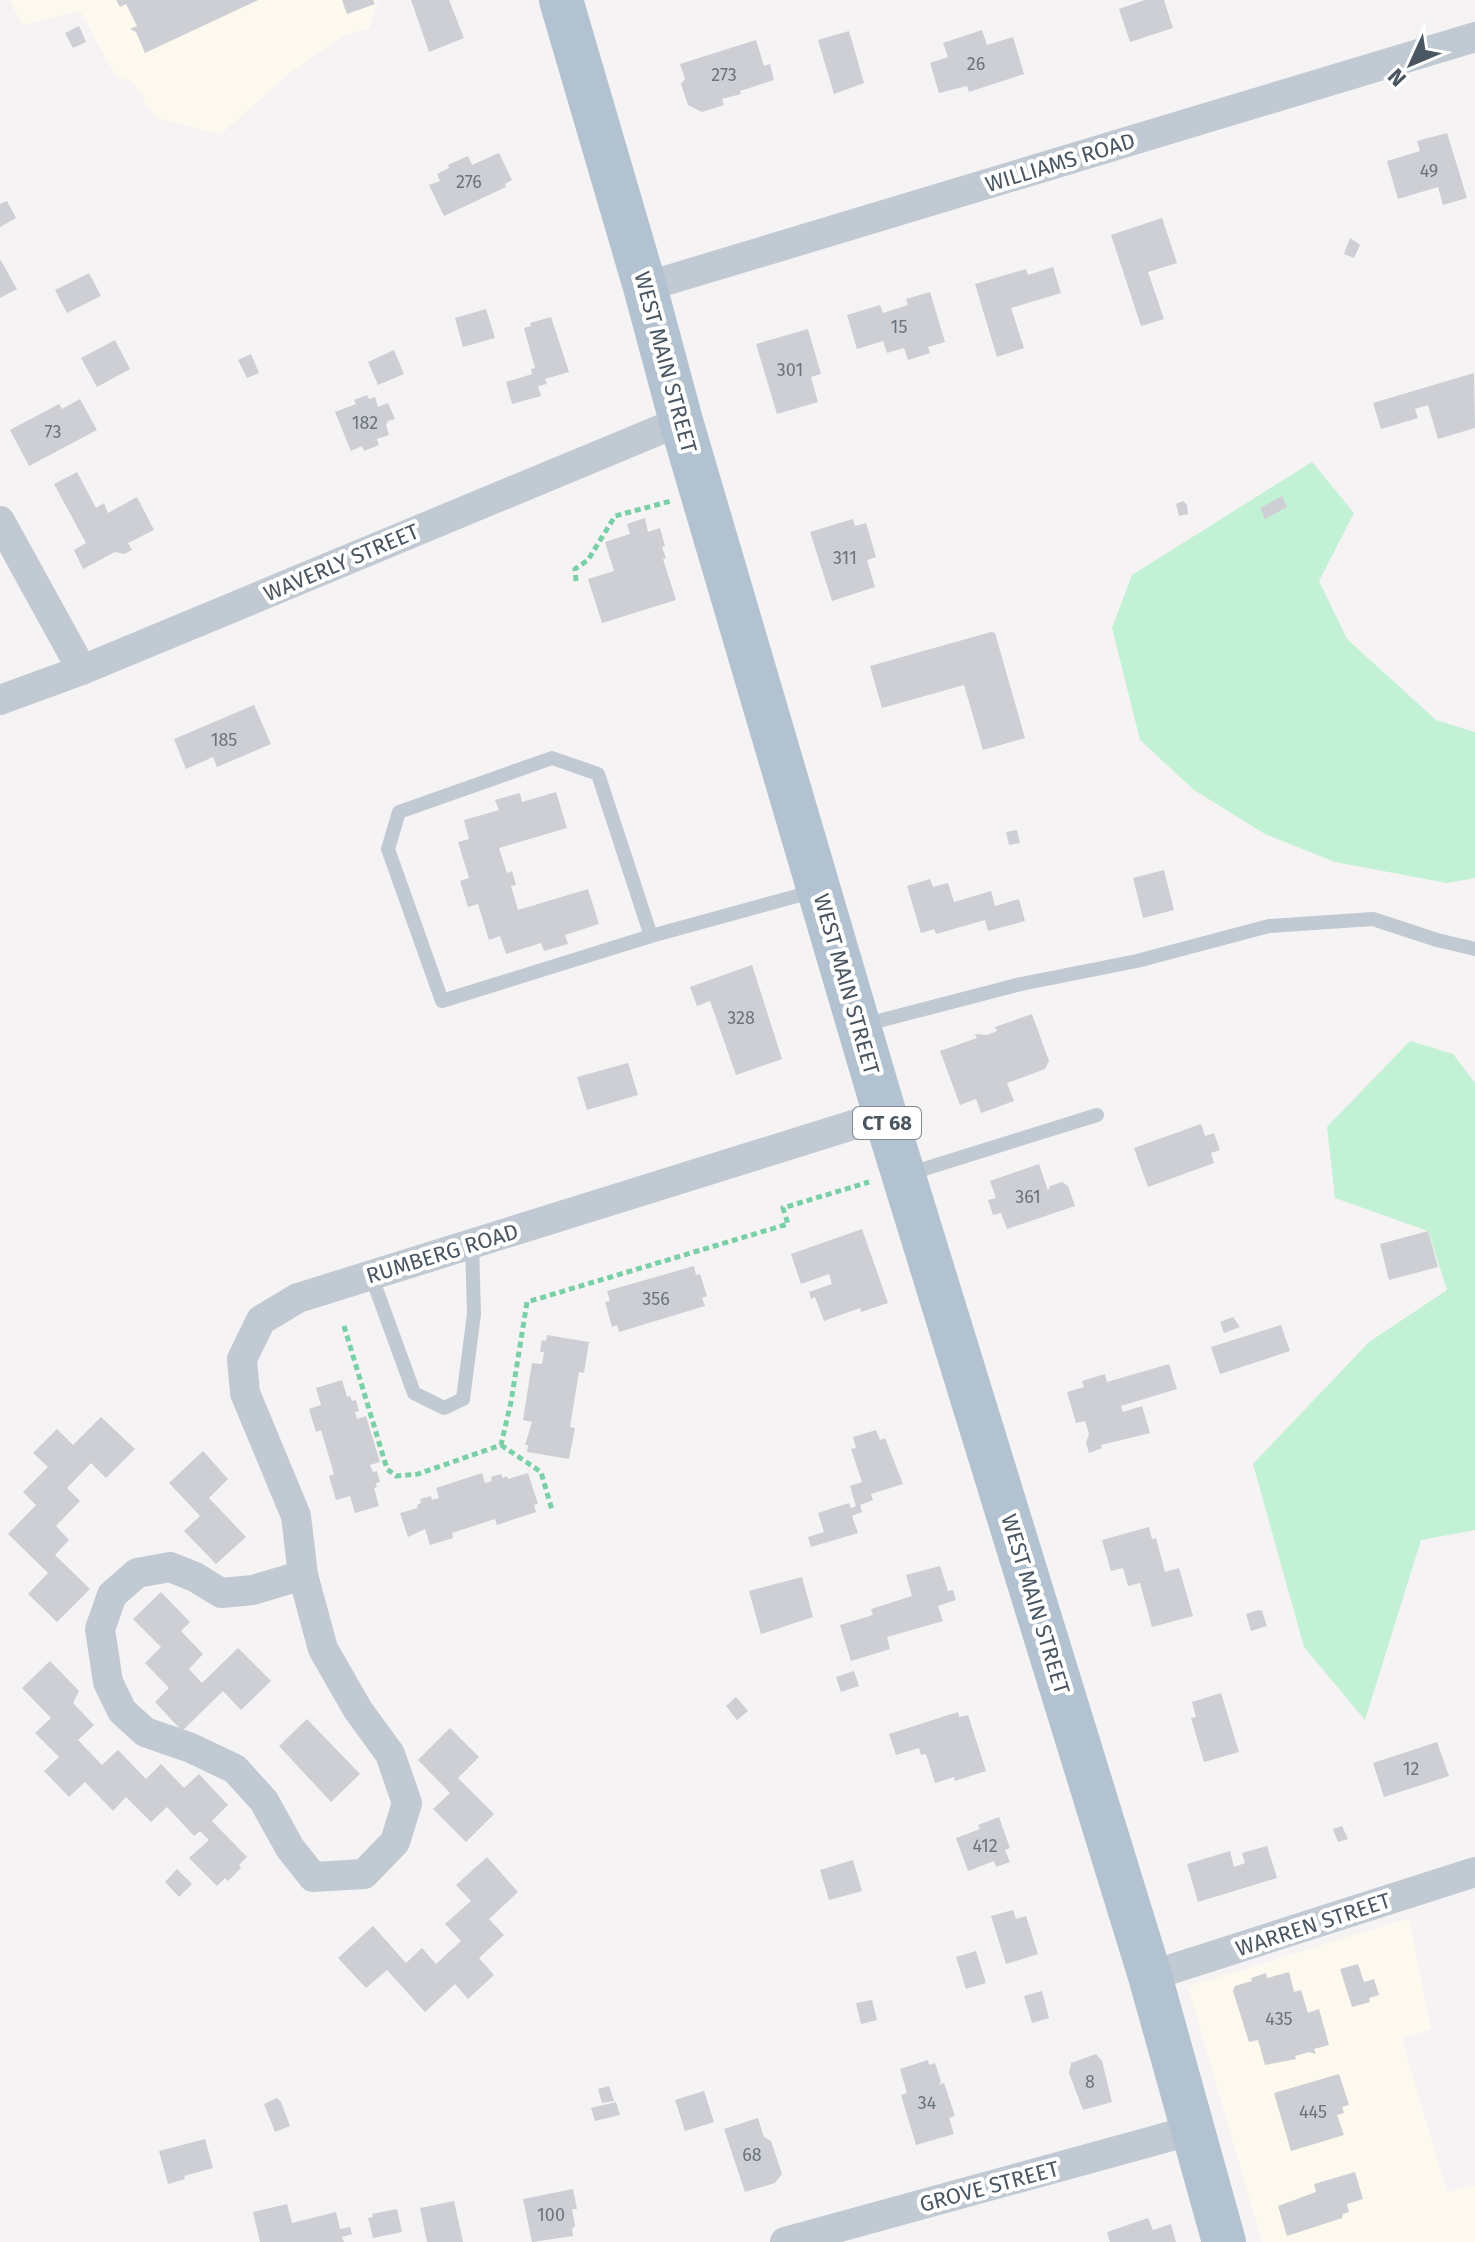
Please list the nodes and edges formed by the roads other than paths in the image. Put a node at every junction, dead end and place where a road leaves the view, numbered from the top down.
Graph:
1 (561, 0) edge
2 (1475, 37) edge
3 (645, 287) junction
4 (681, 421) junction
5 (0, 521) edge
6 (82, 670) junction
7 (0, 700) edge
8 (819, 890) junction
9 (651, 936) junction
10 (1475, 949) edge
11 (859, 1026) junction
12 (885, 1115) junction
13 (1097, 1115) dead end
14 (887, 1178) junction
15 (472, 1244) junction
16 (371, 1275) junction
17 (303, 1575) junction
18 (1475, 1872) edge
19 (1150, 1976) junction
20 (1193, 2130) junction
21 (785, 2242) edge
22 (1224, 2242) edge

1 - 3 main road, WEST MAIN STREET / CT 68
2 - 3 street, WILLIAMS ROAD
3 - 4 main road, WEST MAIN STREET / CT 68
4 - 6 street, WAVERLY STREET
4 - 8 main road, WEST MAIN STREET / CT 68
5 - 6 street
6 - 7 street, WAVERLY STREET
8 - 9 lane
8 - 11 main road, WEST MAIN STREET / CT 68
9 - 9 lane
10 - 11 lane
11 - 12 main road, WEST MAIN STREET / CT 68
12 - 14 main road, WEST MAIN STREET / CT 68
12 - 15 street, RUMBERG ROAD
13 - 14 lane
14 - 19 main road, WEST MAIN STREET / CT 68
15 - 16 street, RUMBERG ROAD
15 - 16 lane
16 - 17 street, RUMBERG ROAD
17 - 17 street, RUMBERG ROAD
18 - 19 street, WARREN STREET
19 - 20 main road, WEST MAIN STREET / CT 68
20 - 21 street, GROVE STREET
20 - 22 main road, WEST MAIN STREET / CT 68

